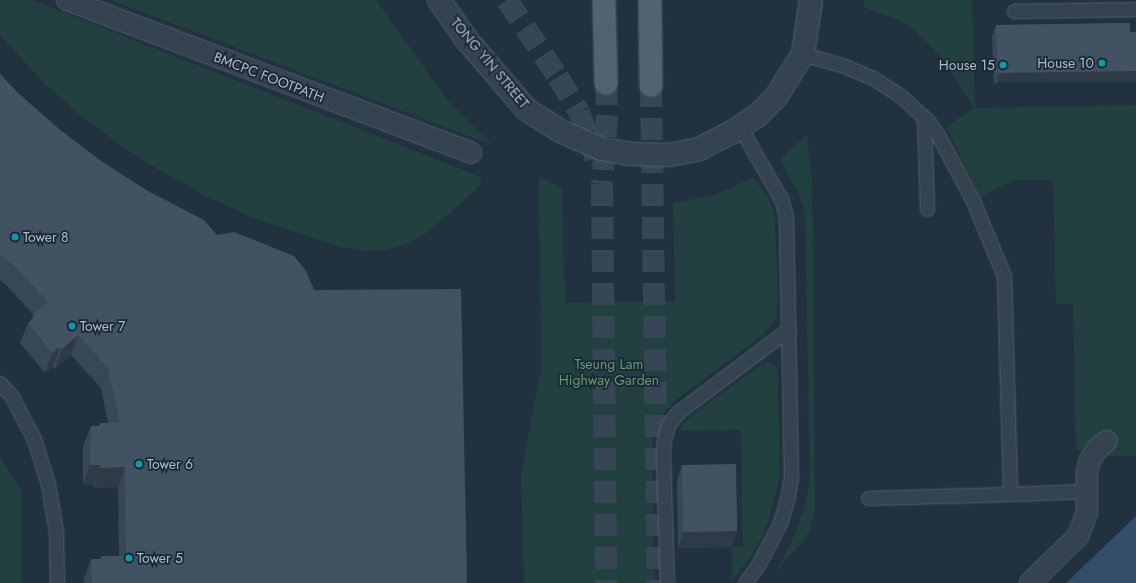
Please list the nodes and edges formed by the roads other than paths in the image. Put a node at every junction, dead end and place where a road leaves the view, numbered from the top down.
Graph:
1 (67, 0) edge
2 (439, 0) edge
3 (604, 0) edge
4 (650, 0) edge
5 (811, 0) edge
6 (1082, 5) edge
7 (1136, 8) edge
8 (1014, 11) dead end
9 (803, 54) junction
10 (606, 83) tunnel mouth
11 (651, 84) tunnel mouth
12 (924, 117) junction
13 (740, 127) junction
14 (471, 153) dead end
15 (927, 209) dead end
16 (789, 329) junction
17 (0, 382) edge
18 (1107, 441) dead end
19 (1087, 491) junction
20 (1010, 494) junction
21 (868, 498) dead end
22 (57, 583) edge
23 (667, 583) edge
24 (745, 583) edge
25 (1030, 583) edge

1 - 14 street, BMCPC FOOTPATH
2 - 13 street, TONG YIN STREET
3 - 10 main road
4 - 11 main road
5 - 9 street, TONG YIN STREET
6 - 7 lane
6 - 8 lane
9 - 12 lane
9 - 13 street, TONG YIN STREET
12 - 15 lane
12 - 20 lane
13 - 16 lane
16 - 23 lane
16 - 24 lane
17 - 22 lane
18 - 19 street
19 - 20 lane
19 - 25 street
20 - 21 lane

